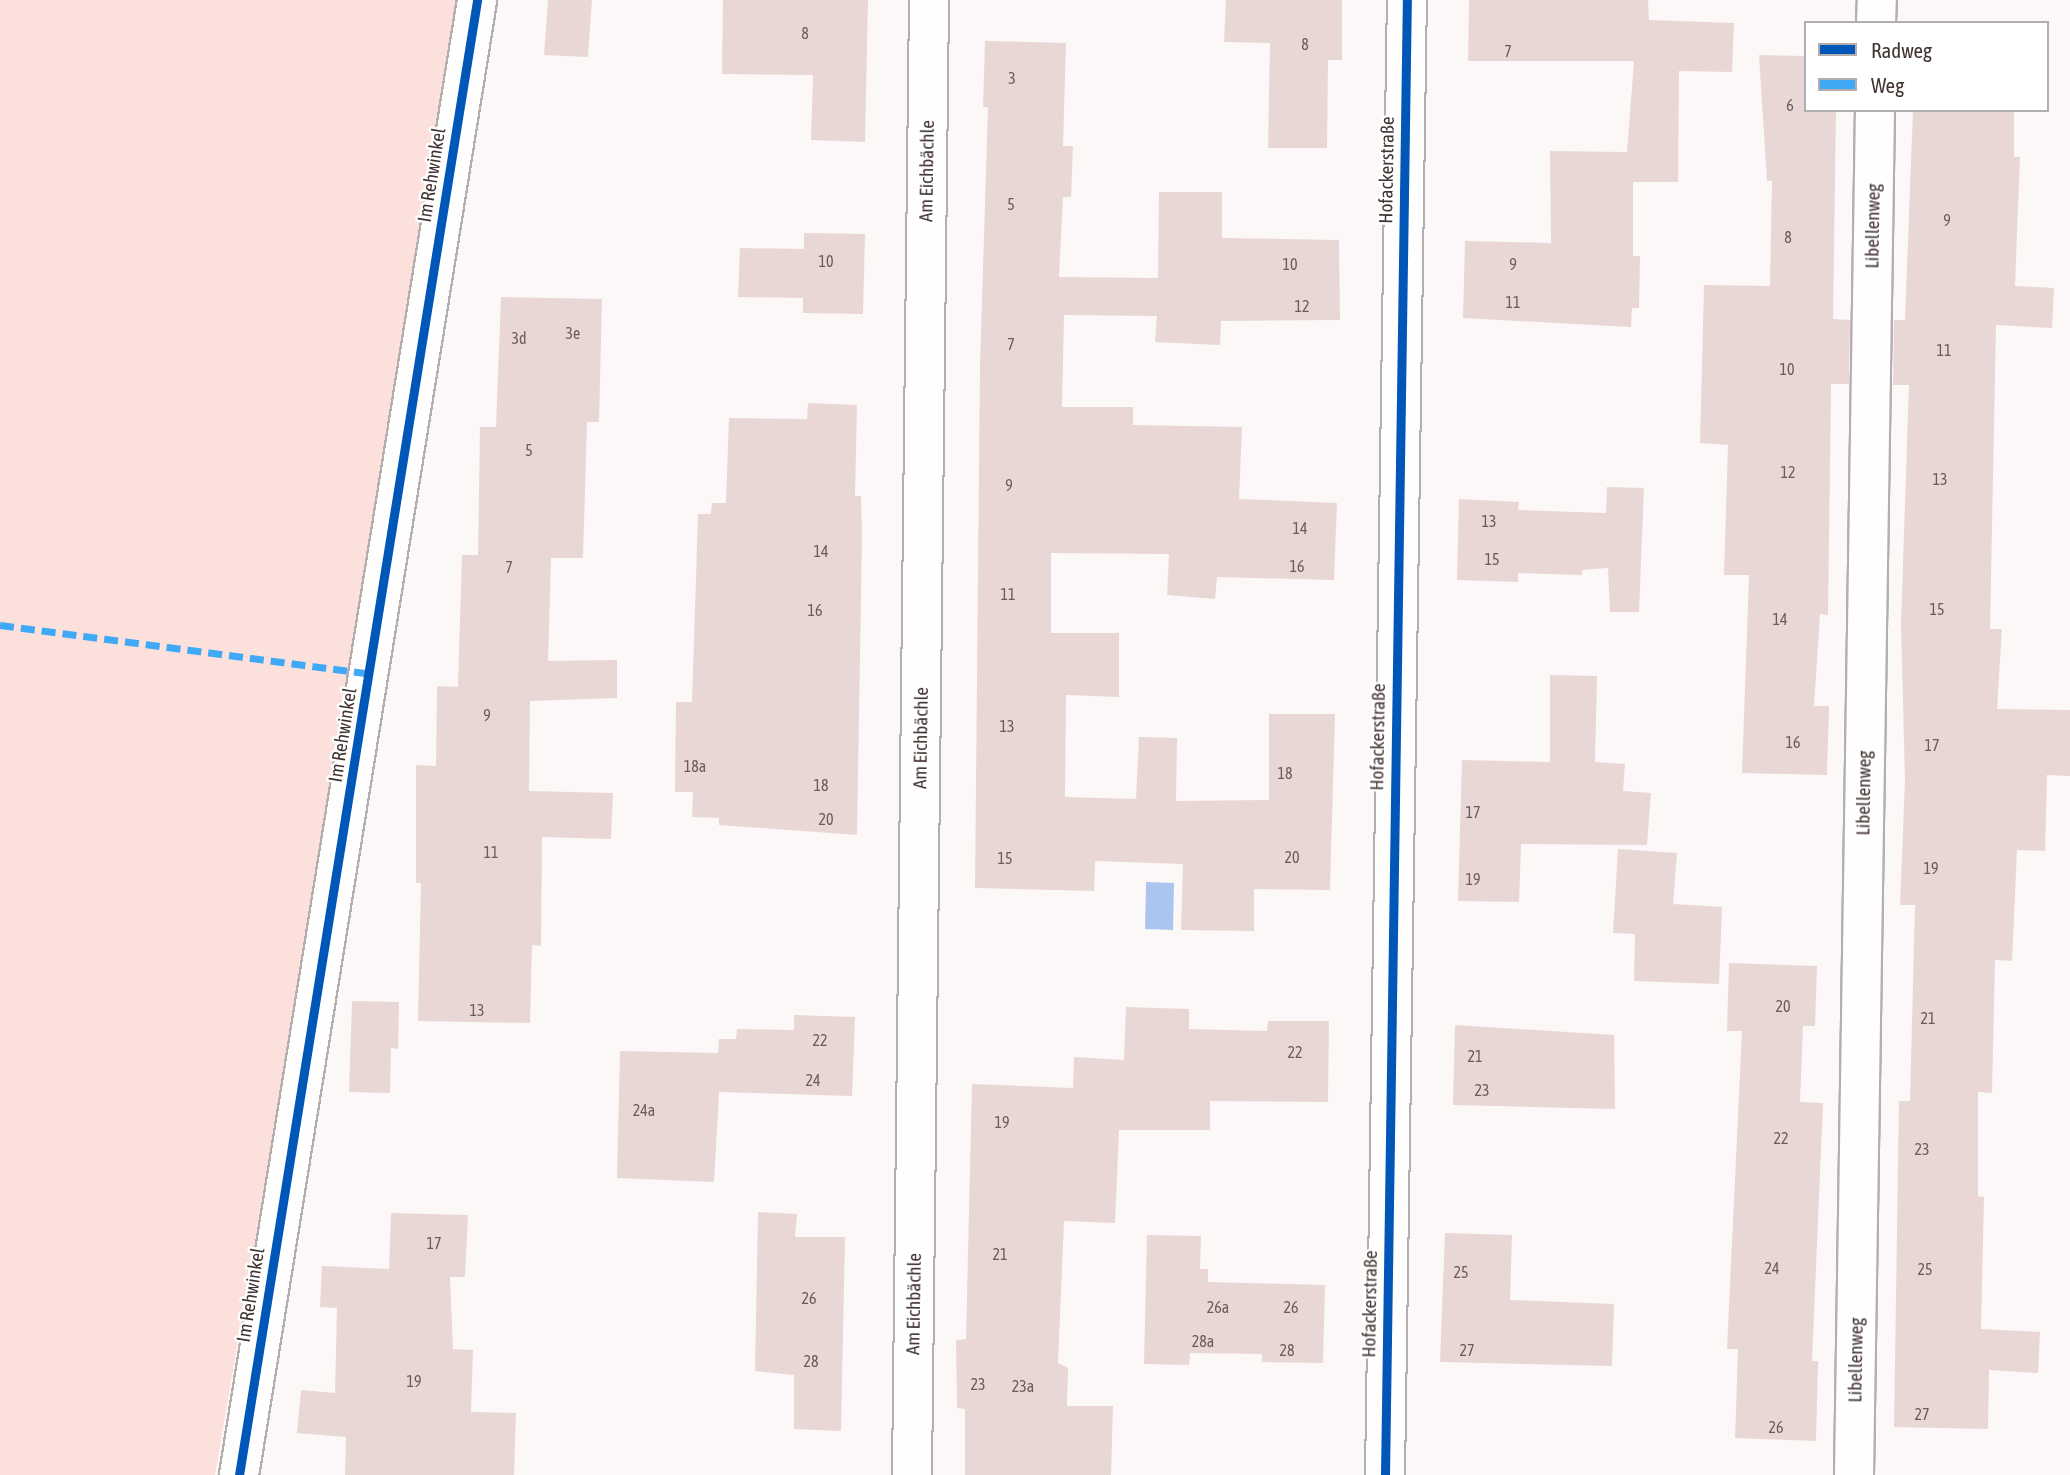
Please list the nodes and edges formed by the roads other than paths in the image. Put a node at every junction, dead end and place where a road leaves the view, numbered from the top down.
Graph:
1 (477, 0) edge
2 (929, 0) edge
3 (1407, 0) edge
4 (1877, 0) edge
5 (1876, 21) edge
6 (1875, 112) edge
7 (239, 1475) edge
8 (912, 1475) edge
9 (1385, 1475) edge
10 (1854, 1475) edge

1 - 7 street, Im Rehwinkel
2 - 8 street, Am Eichbächle
3 - 9 street, Hofackerstraße
4 - 5 street
6 - 10 street, Libellenweg

